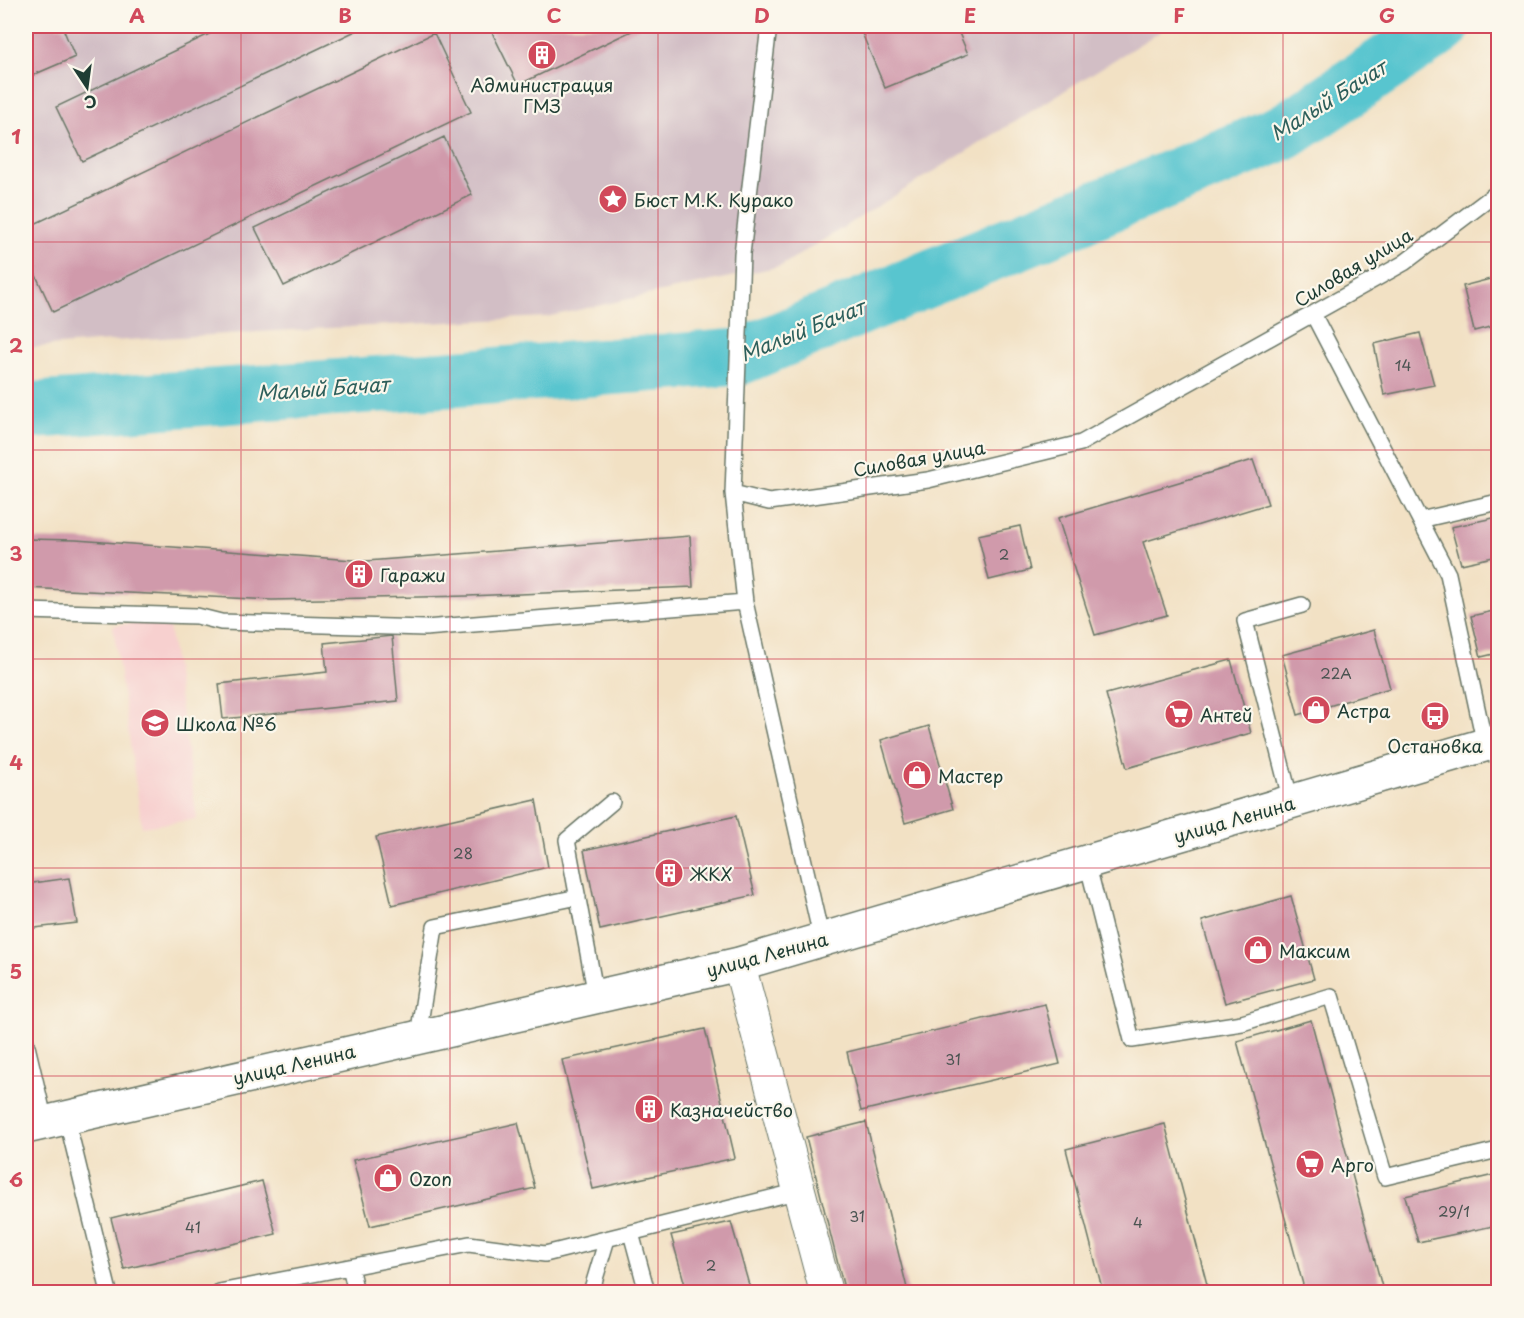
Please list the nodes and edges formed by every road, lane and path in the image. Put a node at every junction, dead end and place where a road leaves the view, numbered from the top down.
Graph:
1 (769, 26) edge
2 (1498, 192) edge
3 (1313, 314) junction
4 (733, 493) junction
5 (1498, 502) edge
6 (1419, 520) junction
7 (745, 602) junction
8 (1302, 605) dead end
9 (26, 611) edge
10 (1492, 743) edge
11 (612, 802) dead end
12 (1291, 802) junction
13 (1087, 862) junction
14 (578, 897) junction
15 (822, 941) junction
16 (739, 964) junction
17 (596, 996) junction
18 (418, 1036) junction
19 (26, 1042) edge
20 (45, 1122) edge
21 (1498, 1149) edge
22 (799, 1191) junction
23 (631, 1233) junction
24 (607, 1239) junction
25 (350, 1267) junction
26 (251, 1289) edge
27 (109, 1293) edge
28 (219, 1293) edge
29 (356, 1293) edge
30 (591, 1293) edge
31 (647, 1293) edge
32 (826, 1293) edge

1 - 4 lane
2 - 3 lane, Силовая улица
3 - 4 lane, Силовая улица
3 - 6 lane
4 - 7 lane
5 - 6 lane
6 - 10 lane
7 - 9 lane
7 - 15 lane
8 - 12 lane
10 - 12 street, улица Ленина
11 - 14 lane
12 - 13 street, улица Ленина
13 - 15 street, улица Ленина
13 - 21 lane
14 - 17 lane
14 - 18 lane
15 - 16 street, улица Ленина
16 - 17 street, улица Ленина
16 - 22 street
17 - 18 street, улица Ленина
18 - 20 street, улица Ленина
19 - 20 lane
20 - 27 lane
22 - 23 lane
22 - 32 street
23 - 24 lane
23 - 31 lane
24 - 25 lane
24 - 30 lane
25 - 26 lane
25 - 29 lane
26 - 28 lane

